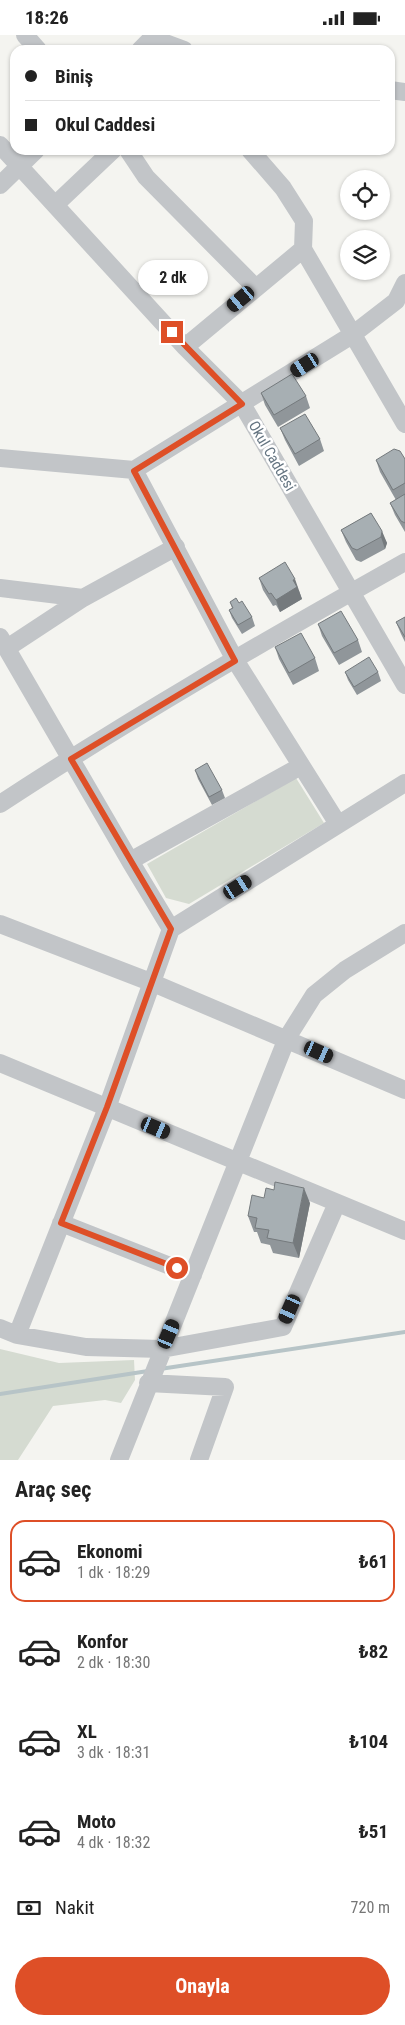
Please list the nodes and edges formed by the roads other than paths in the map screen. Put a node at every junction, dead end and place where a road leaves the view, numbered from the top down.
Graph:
1 (25, 35) edge
2 (34, 45) edge
3 (0, 145) edge
4 (31, 155) edge
5 (108, 155) edge
6 (131, 155) edge
7 (254, 155) edge
8 (20, 165) junction
9 (0, 185) edge
10 (56, 204) junction
11 (303, 249) junction
12 (405, 283) edge
13 (255, 287) junction
14 (352, 335) junction
15 (185, 347) junction
16 (242, 404) junction
17 (403, 418) edge
18 (0, 458) edge
19 (134, 471) junction
20 (176, 547) junction
21 (405, 562) edge
22 (0, 587) edge
23 (351, 593) junction
24 (83, 599) junction
25 (3, 642) edge
26 (235, 661) junction
27 (405, 685) edge
28 (71, 759) junction
29 (301, 766) junction
30 (405, 783) edge
31 (0, 805) edge
32 (338, 825) junction
33 (130, 861) junction
34 (0, 923) edge
35 (171, 929) junction
36 (405, 933) edge
37 (153, 983) junction
38 (287, 1038) junction
39 (0, 1063) edge
40 (403, 1087) edge
41 (107, 1107) junction
42 (238, 1162) junction
43 (337, 1203) junction
44 (61, 1223) junction
45 (405, 1231) edge
46 (193, 1275) junction
47 (0, 1329) edge
48 (17, 1335) junction
49 (160, 1354) junction
50 (146, 1390) junction
51 (119, 1460) edge
52 (199, 1460) edge

1 - 2 street
3 - 8 street, Okul Caddesi
4 - 8 street
5 - 10 street
6 - 13 street
7 - 11 street
8 - 9 street
8 - 10 street, Okul Caddesi
10 - 15 street, Okul Caddesi
11 - 13 street
11 - 14 street
12 - 14 street
13 - 15 street
14 - 16 street
14 - 17 street
15 - 16 street, Okul Caddesi
16 - 19 street
16 - 23 street, Okul Caddesi
18 - 19 street
19 - 20 street
20 - 24 street
20 - 26 street
21 - 23 street
22 - 24 street
23 - 26 street
23 - 27 street, Okul Caddesi
24 - 25 street
25 - 28 street
26 - 28 street
26 - 29 street
28 - 31 street
28 - 33 street
29 - 32 street
29 - 33 street
30 - 32 street
32 - 35 street
33 - 35 street
34 - 37 street
35 - 37 street
36 - 38 street
37 - 38 street
37 - 41 street
38 - 40 street
38 - 42 street
39 - 41 street
41 - 42 street
41 - 44 street
42 - 43 street
42 - 46 street
43 - 45 street
43 - 49 street
44 - 46 street
44 - 48 street
46 - 49 street
47 - 48 street
48 - 49 street
49 - 50 street
50 - 51 street
50 - 52 street

